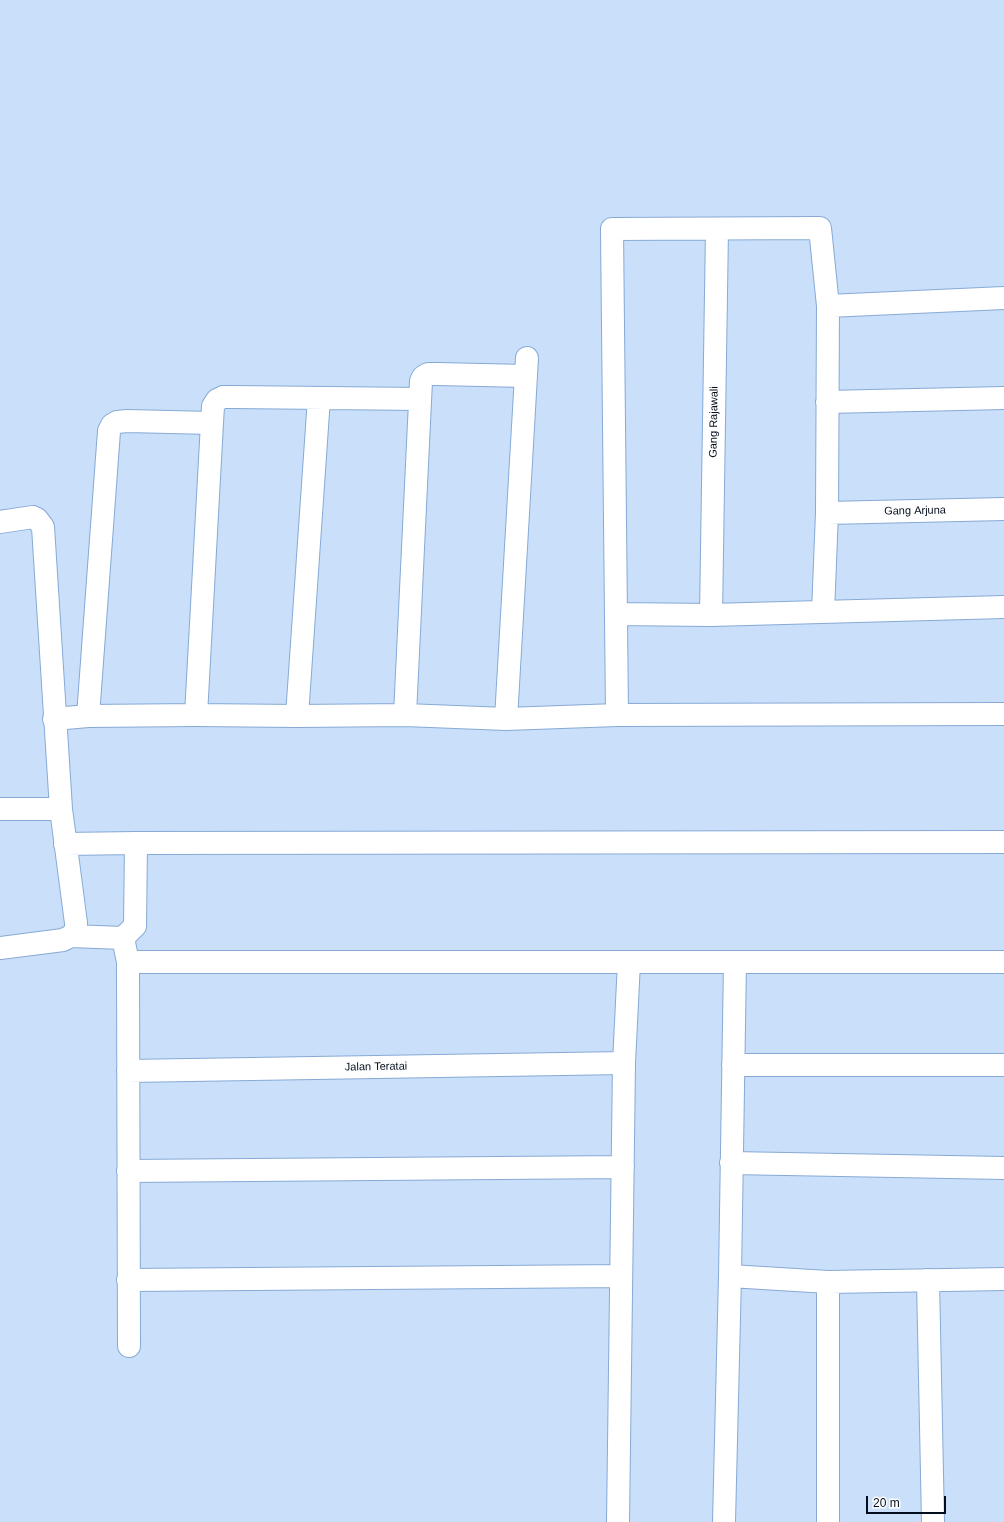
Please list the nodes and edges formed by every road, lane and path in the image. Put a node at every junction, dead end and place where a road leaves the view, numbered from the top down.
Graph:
1 (717, 229) junction
2 (1004, 298) edge
3 (828, 306) junction
4 (319, 398) junction
5 (1004, 398) edge
6 (420, 400) junction
7 (827, 402) junction
8 (212, 423) junction
9 (1004, 509) edge
10 (827, 513) junction
11 (0, 522) edge
12 (1004, 607) edge
13 (823, 612) junction
14 (616, 614) junction
15 (711, 615) junction
16 (196, 714) junction
17 (1004, 714) edge
18 (405, 715) junction
19 (617, 715) junction
20 (88, 716) junction
21 (297, 716) junction
22 (54, 719) junction
23 (506, 719) junction
24 (0, 808) edge
25 (60, 809) junction
26 (1004, 842) edge
27 (136, 843) junction
28 (65, 844) junction
29 (71, 936) junction
30 (123, 938) junction
31 (0, 948) edge
32 (128, 962) junction
33 (629, 962) junction
34 (735, 962) junction
35 (1004, 962) edge
36 (624, 1063) junction
37 (733, 1065) junction
38 (1004, 1065) edge
39 (128, 1071) junction
40 (731, 1163) junction
41 (623, 1167) junction
42 (1004, 1168) edge
43 (128, 1171) junction
44 (621, 1276) junction
45 (730, 1276) junction
46 (1004, 1279) edge
47 (128, 1280) junction
48 (928, 1280) junction
49 (828, 1282) junction
50 (129, 1346) dead end
51 (618, 1522) edge
52 (724, 1522) edge
53 (828, 1522) edge
54 (932, 1522) edge

1 - 3 street
1 - 14 street
1 - 15 street, Gang Rajawali
2 - 3 street
3 - 7 street
4 - 6 street
4 - 8 street
4 - 21 street
5 - 7 street
6 - 18 street
6 - 23 street
7 - 10 street
8 - 16 street
8 - 20 street
9 - 10 street, Gang Arjuna
10 - 13 street
11 - 22 street
12 - 13 street
13 - 15 street
14 - 15 street
14 - 19 street
16 - 20 street
16 - 21 street
17 - 19 street
18 - 21 street
18 - 23 street
19 - 23 street
20 - 22 street
22 - 25 street
24 - 25 street
25 - 28 street
26 - 27 street
27 - 28 street
27 - 30 street
28 - 29 street
29 - 30 street
29 - 31 street
30 - 32 street
32 - 33 street
32 - 39 street
33 - 34 street
33 - 36 street
34 - 35 street
34 - 37 street
36 - 39 street, Jalan Teratai
36 - 41 street
37 - 38 street
37 - 40 street
39 - 43 street
40 - 42 street
40 - 45 street
41 - 43 street
41 - 44 street
43 - 47 street
44 - 47 street
44 - 51 street
45 - 49 street
45 - 52 street
46 - 48 street
47 - 50 street
48 - 49 street
48 - 54 street
49 - 53 street

